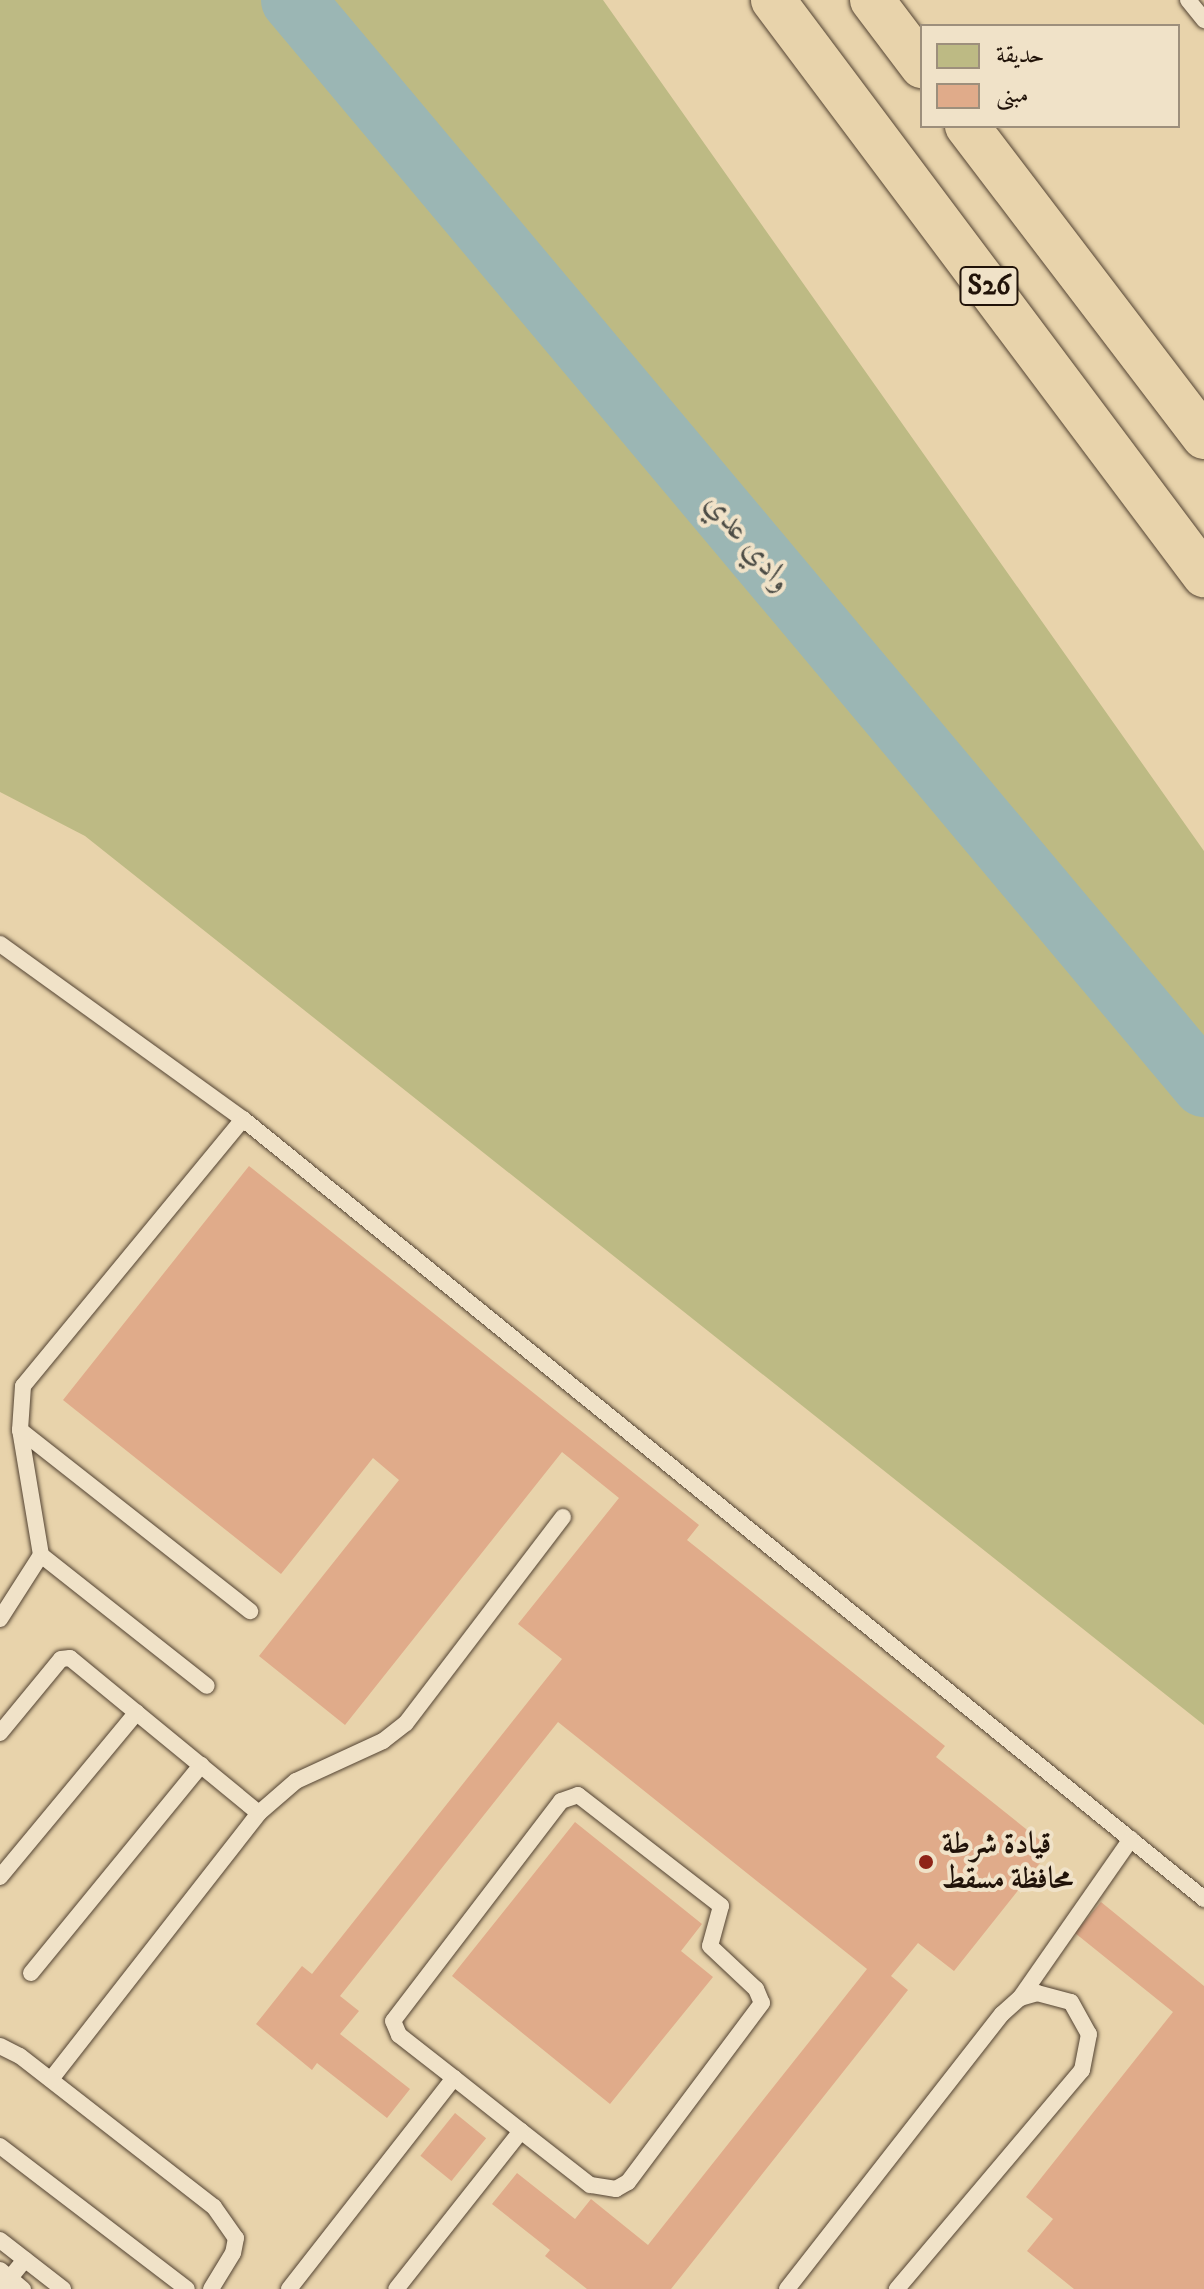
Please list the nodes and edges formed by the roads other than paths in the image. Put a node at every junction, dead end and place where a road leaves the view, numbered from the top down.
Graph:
1 (773, 0) edge
2 (872, 0) edge
3 (1188, 0) edge
4 (1204, 20) edge
5 (920, 63) edge
6 (969, 128) edge
7 (1204, 437) edge
8 (1204, 575) edge
9 (0, 944) edge
10 (243, 1119) junction
11 (20, 1430) junction
12 (563, 1517) dead end
13 (41, 1555) junction
14 (250, 1611) dead end
15 (0, 1619) edge
16 (207, 1686) dead end
17 (137, 1712) junction
18 (0, 1733) edge
19 (201, 1765) junction
20 (259, 1813) junction
21 (1131, 1839) junction
22 (0, 1877) edge
23 (1204, 1899) edge
24 (31, 1973) dead end
25 (1020, 1998) junction
26 (0, 2046) edge
27 (454, 2078) junction
28 (51, 2079) junction
29 (521, 2131) junction
30 (0, 2146) edge
31 (0, 2240) edge
32 (25, 2259) junction
33 (8, 2282) edge
34 (63, 2289) edge
35 (187, 2289) edge
36 (211, 2289) edge
37 (289, 2289) edge
38 (396, 2289) edge
39 (787, 2289) edge
40 (897, 2289) edge

1 - 8 highway, S26
2 - 5 highway
3 - 4 lane
6 - 7 highway, S26
9 - 10 lane
10 - 11 lane
10 - 21 lane
11 - 13 lane
11 - 14 lane
12 - 20 lane
13 - 15 lane
13 - 16 lane
17 - 18 lane
17 - 19 lane
17 - 22 lane
19 - 20 lane
19 - 24 lane
20 - 28 lane
21 - 23 lane
21 - 25 lane
25 - 39 lane
25 - 40 lane
26 - 28 lane
27 - 29 lane
27 - 29 lane
27 - 37 lane
28 - 36 lane
29 - 38 lane
30 - 35 lane
31 - 32 lane
32 - 33 lane
32 - 34 lane

